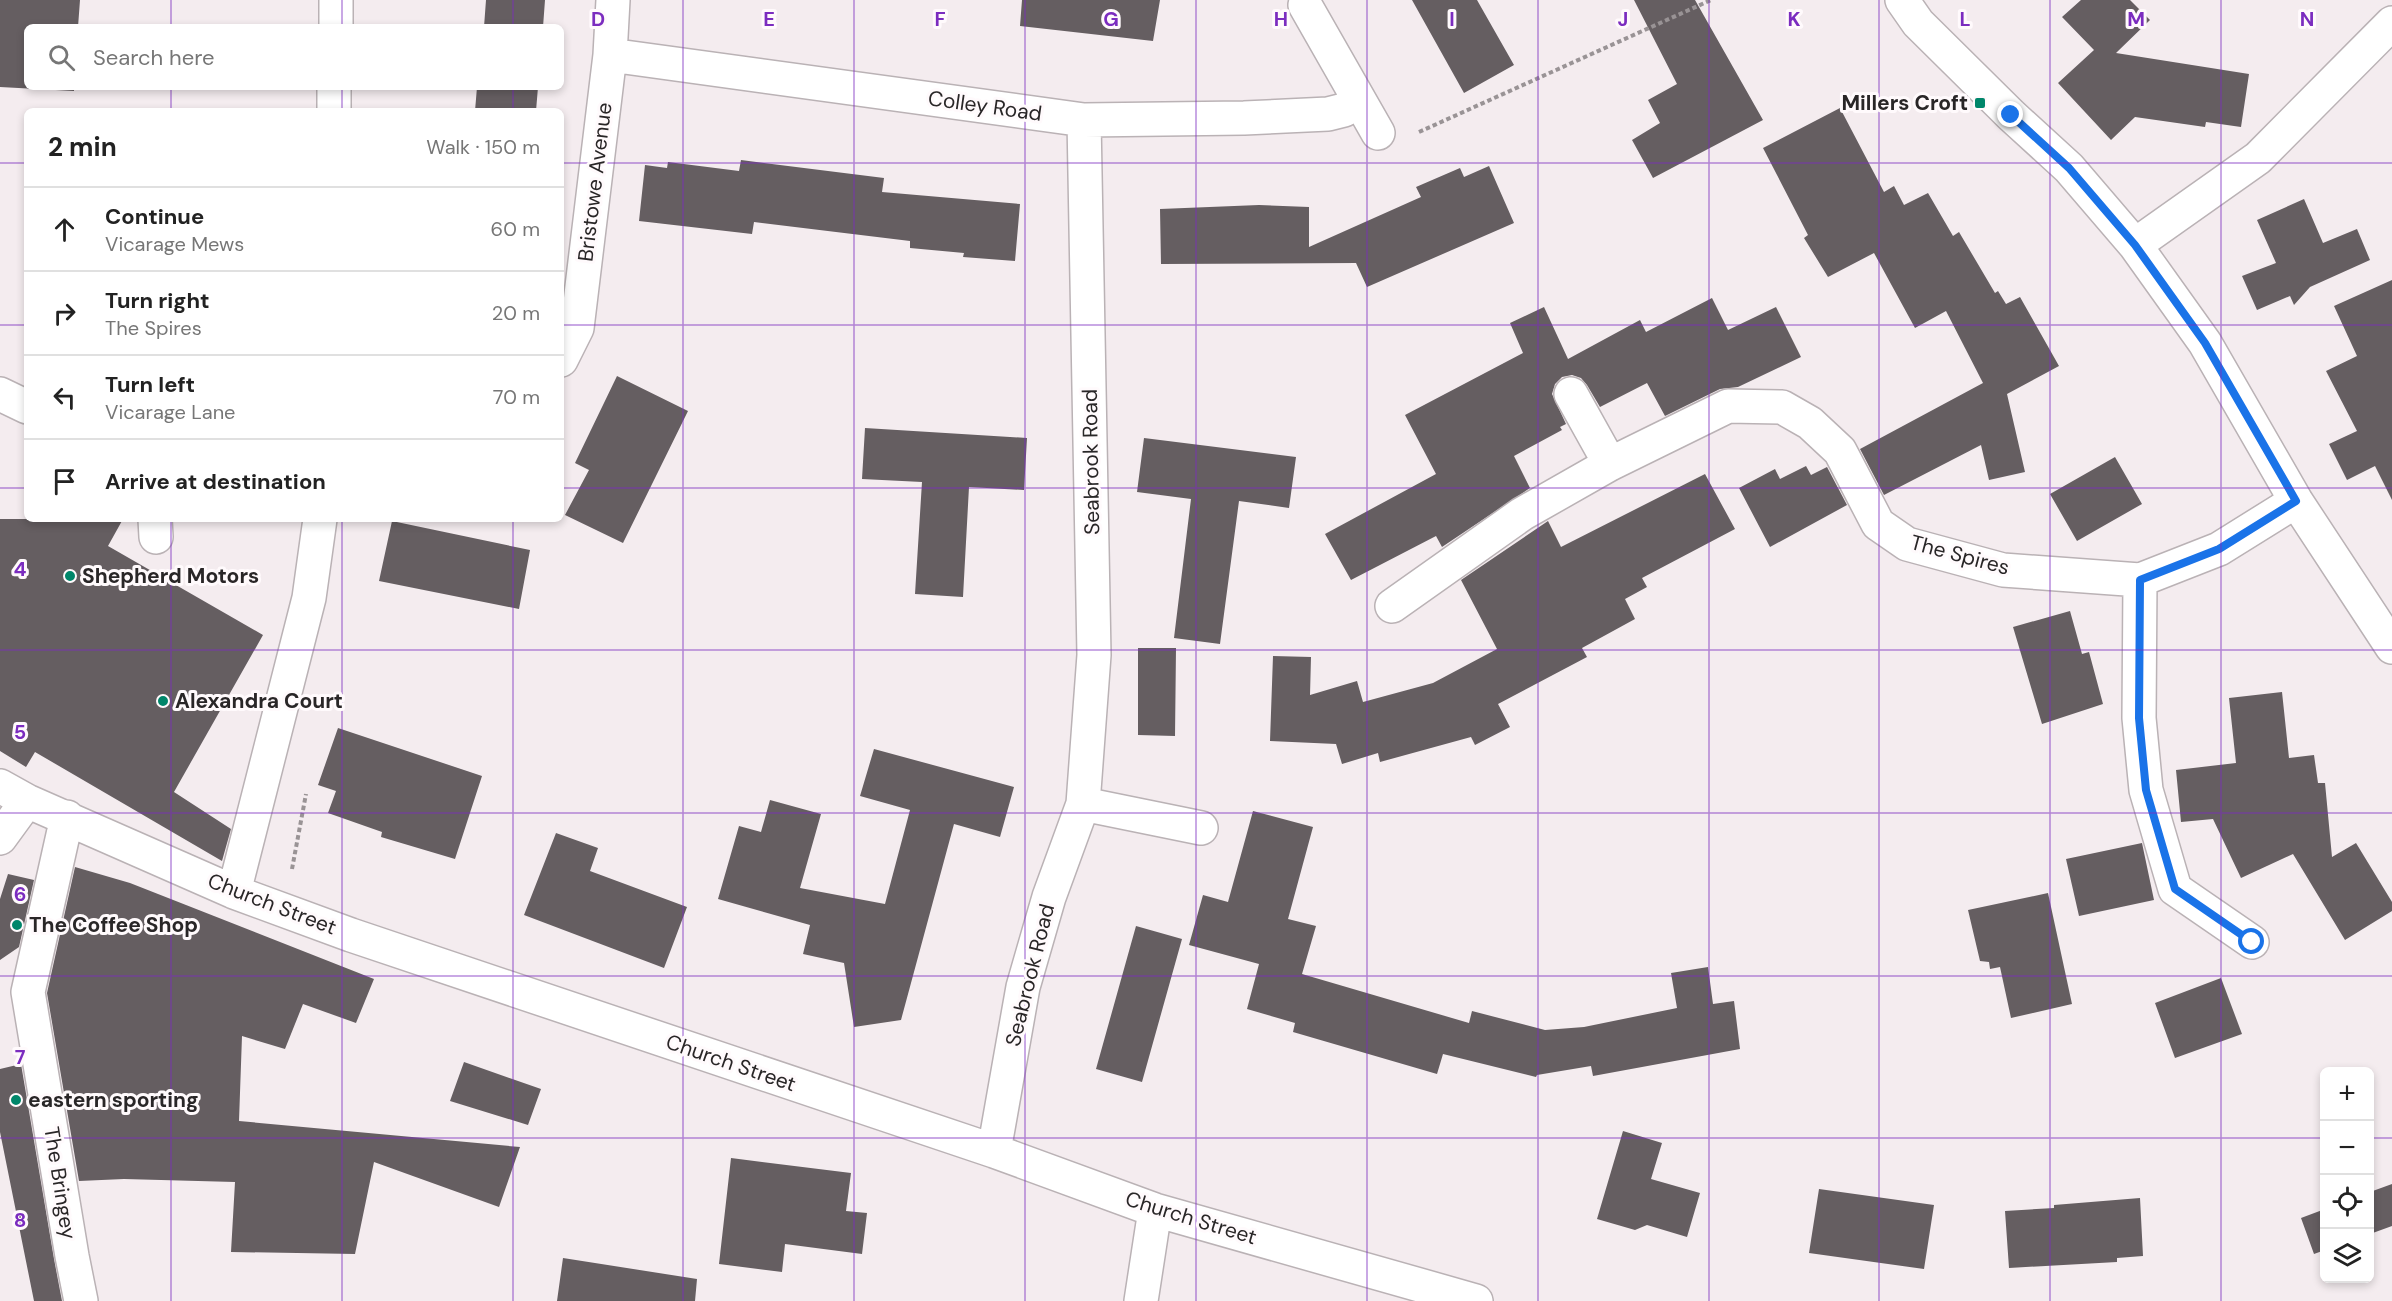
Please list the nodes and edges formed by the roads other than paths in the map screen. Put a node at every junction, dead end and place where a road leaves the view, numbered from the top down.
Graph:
1 (336, 0) edge
2 (613, 0) edge
3 (1902, 0) edge
4 (1305, 5) dead end
5 (2392, 23) edge
6 (336, 24) edge
7 (610, 55) junction
8 (334, 90) edge
9 (1359, 100) junction
10 (334, 108) edge
11 (1084, 120) junction
12 (1378, 133) road end
13 (2135, 245) junction
14 (564, 354) edge
15 (0, 394) edge
16 (1571, 394) dead end
17 (24, 406) edge
18 (1610, 464) junction
19 (2296, 501) junction
20 (320, 522) edge
21 (2140, 580) junction
22 (1392, 606) dead end
23 (2392, 647) edge
24 (14, 794) edge
25 (1083, 804) junction
26 (67, 817) junction
27 (1201, 828) dead end
28 (0, 838) edge
29 (234, 892) junction
30 (2252, 942) dead end
31 (994, 1151) junction
32 (1155, 1210) junction
33 (81, 1301) edge
34 (1141, 1301) edge
35 (1476, 1301) edge

1 - 6 street
2 - 7 street, Bristowe Avenue
3 - 13 street
4 - 9 street
5 - 13 street
7 - 11 street, Colley Road
7 - 14 street, Bristowe Avenue
8 - 10 street
9 - 11 street, Colley Road
9 - 12 street
11 - 25 street, Seabrook Road
13 - 19 street
15 - 17 street
16 - 18 street
18 - 21 street, The Spires
18 - 22 street, The Spires
19 - 21 street, The Spires
19 - 23 street
20 - 29 street
21 - 30 street
24 - 26 street, Church Street
24 - 28 street
25 - 27 street
25 - 31 street, Seabrook Road
26 - 29 street, Church Street
26 - 33 street, The Bringey
29 - 31 street, Church Street
31 - 32 street, Church Street
32 - 34 street
32 - 35 street, Church Street

